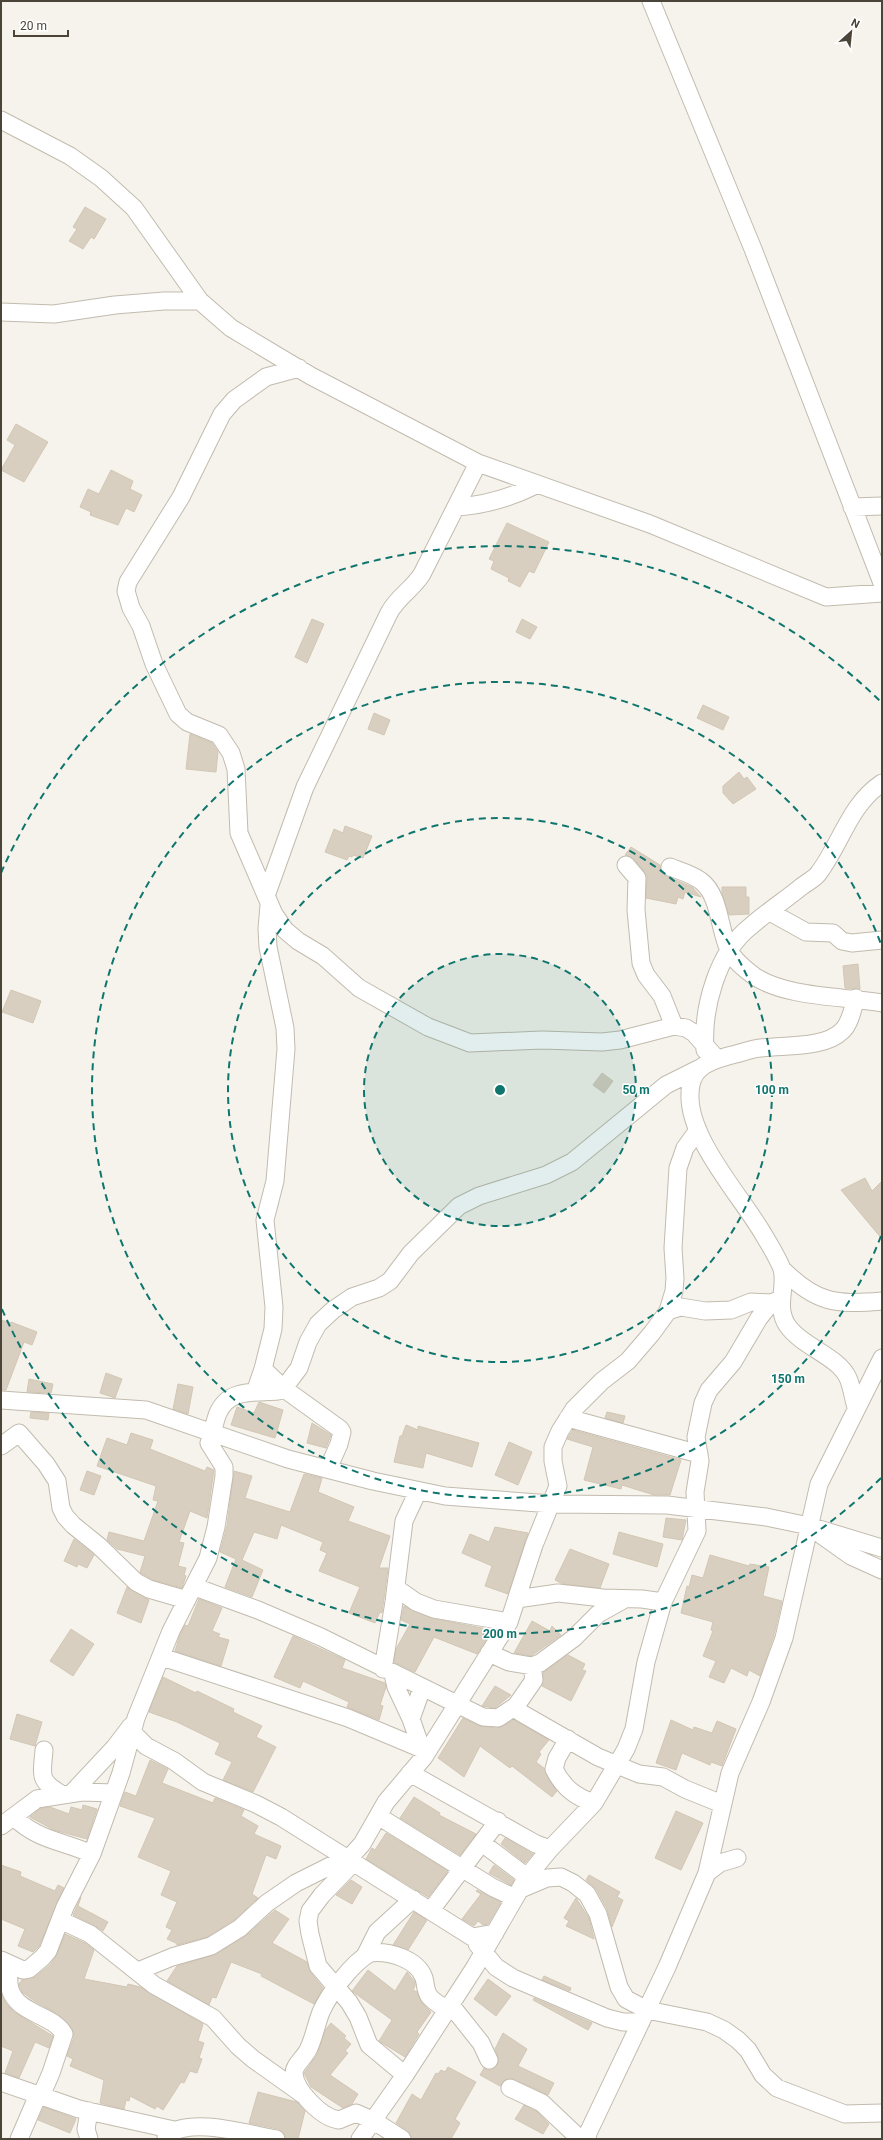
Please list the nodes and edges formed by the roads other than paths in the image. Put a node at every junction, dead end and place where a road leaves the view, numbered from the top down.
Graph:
1 (651, 1) edge
2 (1, 120) edge
3 (200, 301) junction
4 (1, 312) edge
5 (299, 368) junction
6 (478, 463) junction
7 (536, 484) junction
8 (882, 506) edge
9 (852, 507) junction
10 (457, 508) junction
11 (882, 583) edge
12 (882, 593) edge
13 (882, 783) edge
14 (626, 865) dead end
15 (670, 867) dead end
16 (268, 901) junction
17 (770, 912) junction
18 (882, 940) edge
19 (729, 951) junction
20 (856, 998) junction
21 (882, 1003) edge
22 (674, 1026) junction
23 (705, 1044) junction
24 (706, 1065) junction
25 (698, 1130) junction
26 (782, 1269) junction
27 (776, 1301) junction
28 (882, 1301) edge
29 (668, 1311) junction
30 (882, 1358) edge
31 (263, 1369) junction
32 (283, 1388) junction
33 (255, 1392) junction
34 (1, 1400) edge
35 (856, 1408) junction
36 (568, 1418) junction
37 (213, 1433) junction
38 (1, 1446) edge
39 (699, 1454) junction
40 (328, 1469) junction
41 (418, 1491) junction
42 (552, 1504) junction
43 (696, 1510) junction
44 (808, 1526) junction
45 (882, 1548) edge
46 (882, 1570) edge
47 (396, 1588) junction
48 (191, 1594) junction
49 (517, 1599) junction
50 (623, 1600) junction
51 (663, 1602) junction
52 (508, 1622) junction
53 (489, 1653) junction
54 (162, 1657) junction
55 (532, 1666) junction
56 (388, 1671) junction
57 (422, 1688) junction
58 (456, 1704) junction
59 (516, 1706) junction
60 (411, 1719) junction
61 (135, 1725) junction
62 (568, 1739) junction
63 (44, 1750) dead end
64 (423, 1753) junction
65 (618, 1764) junction
66 (410, 1773) junction
67 (42, 1778) junction
68 (114, 1792) junction
69 (66, 1794) junction
70 (594, 1803) junction
71 (722, 1804) junction
72 (27, 1806) junction
73 (378, 1816) junction
74 (7, 1822) edge
75 (498, 1822) junction
76 (482, 1843) junction
77 (550, 1849) junction
78 (92, 1854) junction
79 (737, 1858) dead end
80 (349, 1860) junction
81 (463, 1869) junction
82 (707, 1873) junction
83 (521, 1888) junction
84 (413, 1899) junction
85 (431, 1910) junction
86 (60, 1920) junction
87 (495, 1933) junction
88 (472, 1937) junction
89 (482, 1953) junction
90 (364, 1956) junction
91 (4, 1962) edge
92 (138, 1971) junction
93 (336, 1988) junction
94 (449, 2007) junction
95 (644, 2016) junction
96 (489, 2060) dead end
97 (405, 2075) junction
98 (1, 2082) edge
99 (510, 2088) dead end
100 (39, 2095) junction
101 (307, 2098) junction
102 (89, 2111) junction
103 (882, 2113) edge
104 (374, 2121) junction
105 (168, 2134) edge
106 (19, 2139) edge
107 (89, 2139) edge
108 (276, 2139) edge
109 (360, 2139) edge
110 (402, 2139) edge
111 (580, 2139) edge
112 (587, 2139) edge

1 - 9 street
2 - 3 street
3 - 4 street
3 - 5 street
5 - 6 street
5 - 16 street
6 - 7 street
6 - 10 street
7 - 10 street
7 - 12 street
8 - 9 street
9 - 11 street
10 - 16 street
13 - 17 street
14 - 22 street
15 - 19 street
16 - 22 street
16 - 31 street
17 - 18 street
17 - 19 street
19 - 20 street
19 - 23 street
20 - 21 street
20 - 24 street
22 - 23 street
23 - 24 street
24 - 25 street
24 - 32 street
25 - 26 street
25 - 29 street
26 - 27 street
26 - 28 street
27 - 29 street
27 - 35 street
27 - 39 street
29 - 36 street
30 - 35 street
31 - 32 street
31 - 33 street
32 - 33 street
32 - 40 street
33 - 37 street
34 - 37 street
35 - 44 street
36 - 39 street
36 - 42 street
37 - 40 street
37 - 48 street
38 - 48 street
39 - 43 street
40 - 41 street
41 - 42 street
41 - 47 street
42 - 43 street
42 - 49 street
43 - 44 street
43 - 51 street
44 - 45 street
44 - 46 street
44 - 71 street
47 - 52 street
47 - 56 street
48 - 54 street
48 - 56 street
49 - 50 street
49 - 52 street
50 - 51 street
50 - 55 street
51 - 65 street
52 - 53 street
53 - 55 street
53 - 58 street
54 - 61 street
54 - 64 street
55 - 59 street
56 - 57 street
56 - 60 street
57 - 58 street
57 - 60 street
58 - 59 street
58 - 64 street
59 - 62 street
60 - 64 street
61 - 68 street
61 - 69 street
61 - 80 street
62 - 65 street
62 - 70 street
63 - 67 street
64 - 66 street
65 - 70 street
65 - 71 street
66 - 73 street
66 - 75 street
67 - 69 street
67 - 72 street
68 - 69 street
68 - 78 street
69 - 72 street
70 - 77 street
71 - 82 street
72 - 74 street
73 - 80 street
73 - 81 street
74 - 78 street
75 - 76 street
75 - 77 street
76 - 81 street
76 - 83 street
77 - 83 street
78 - 86 street
79 - 82 street
80 - 84 street
80 - 92 street
80 - 93 street
81 - 83 street
81 - 85 street
82 - 95 street
83 - 87 street
83 - 95 street
84 - 85 street
84 - 90 street
85 - 88 street
86 - 91 street
86 - 92 street
87 - 88 street
87 - 89 street
88 - 89 street
89 - 94 street
89 - 95 street
90 - 93 street
90 - 94 street
91 - 100 street
92 - 101 street
93 - 97 street
93 - 101 street
94 - 96 street
94 - 97 street
95 - 103 street
95 - 112 street
97 - 104 street
98 - 100 street
99 - 111 street
100 - 102 street
100 - 106 street
101 - 104 street
102 - 105 street
102 - 107 street
104 - 109 street
104 - 110 street
105 - 108 street

